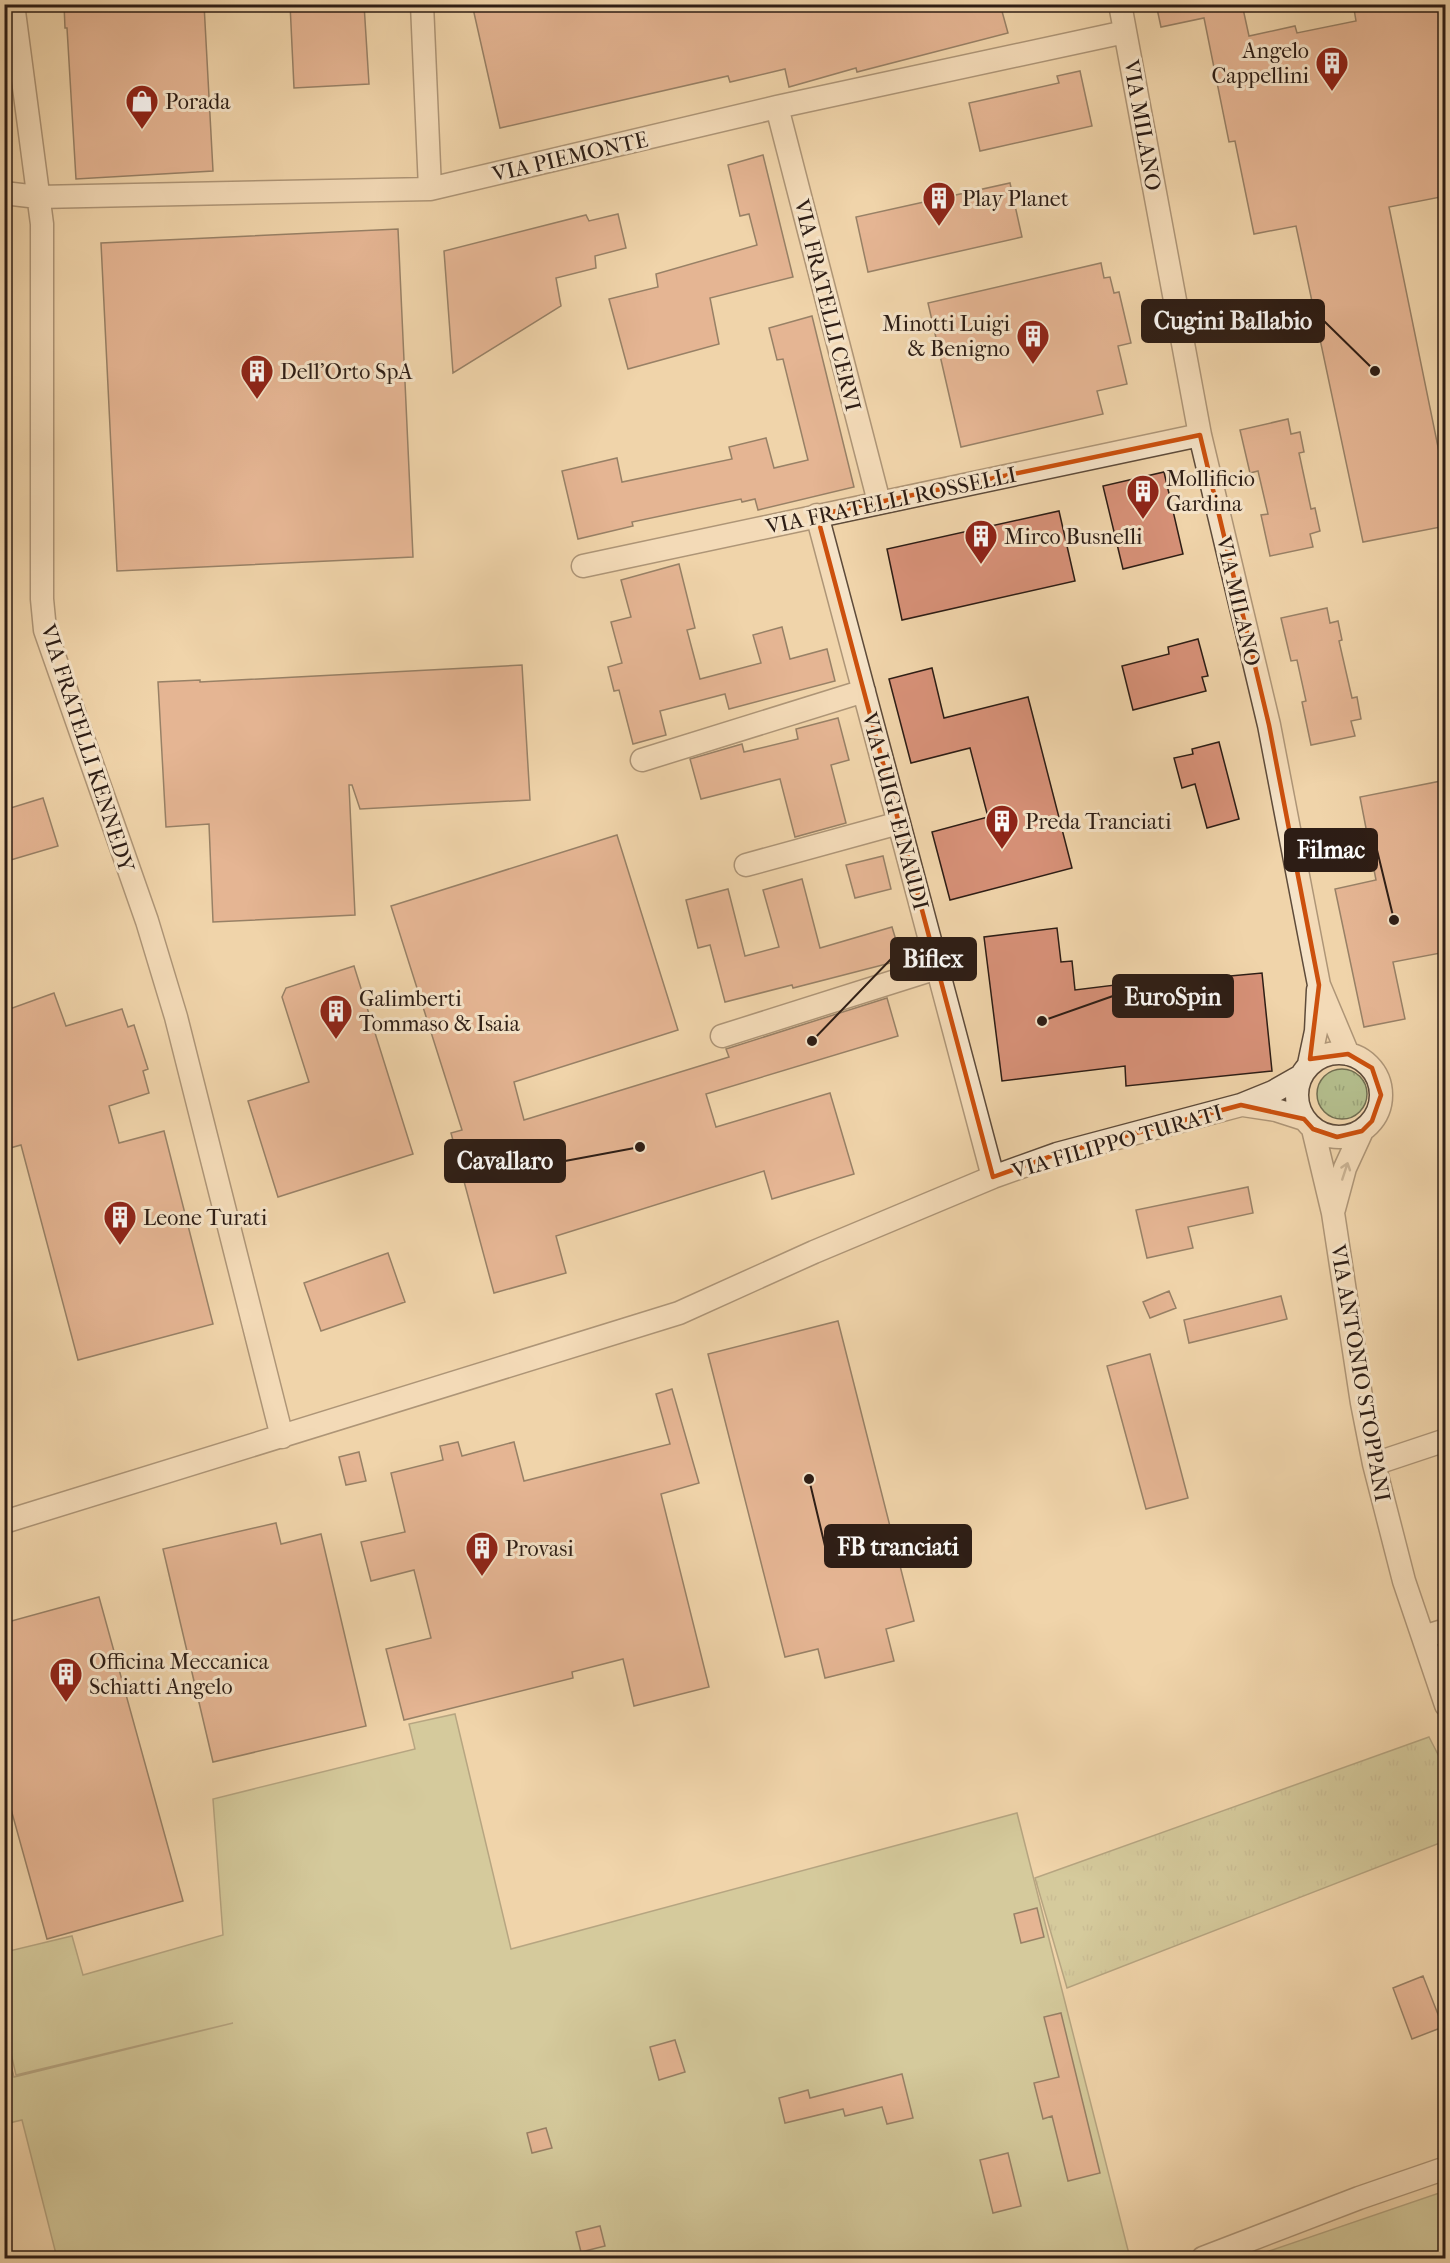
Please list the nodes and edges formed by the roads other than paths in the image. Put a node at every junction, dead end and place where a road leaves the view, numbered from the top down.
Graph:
1 (13, 4) edge
2 (422, 4) edge
3 (1120, 4) edge
4 (1125, 32) junction
5 (777, 107) junction
6 (430, 189) junction
7 (4, 193) edge
8 (38, 197) junction
9 (1200, 435) junction
10 (879, 502) junction
11 (817, 515) junction
12 (583, 566) dead end
13 (864, 691) junction
14 (642, 760) dead end
15 (899, 823) junction
16 (746, 865) dead end
17 (938, 968) junction
18 (1319, 985) junction
19 (722, 1036) dead end
20 (1348, 1054) junction
21 (1305, 1070) junction
22 (1241, 1105) junction
23 (1308, 1124) junction
24 (1362, 1131) junction
25 (993, 1177) junction
26 (1333, 1213) junction
27 (282, 1437) junction
28 (1446, 1440) edge
29 (1374, 1464) junction
30 (4, 1522) edge
31 (1446, 1630) edge
32 (1423, 1637) junction
33 (1446, 1705) edge
34 (1446, 2168) edge
35 (1203, 2259) edge

1 - 8 street, VIA FRATELLI KENNEDY
2 - 6 street
3 - 4 street, VIA MILANO
4 - 5 street, VIA PIEMONTE
4 - 9 street, VIA MILANO
5 - 6 street, VIA PIEMONTE
5 - 10 street, VIA FRATELLI CERVI
6 - 8 street, VIA PIEMONTE
7 - 8 street, VIA PIEMONTE
8 - 27 street, VIA FRATELLI KENNEDY
9 - 10 street, VIA FRATELLI ROSSELLI
9 - 18 street, VIA MILANO
10 - 11 street, VIA FRATELLI ROSSELLI
11 - 12 street, VIA FRATELLI ROSSELLI
11 - 13 street, VIA LUIGI EINAUDI
13 - 14 street
13 - 15 street, VIA LUIGI EINAUDI
15 - 16 street
15 - 17 street, VIA LUIGI EINAUDI
17 - 19 street
17 - 25 street, VIA LUIGI EINAUDI
18 - 20 street, VIA MILANO
18 - 21 street, VIA MILANO
20 - 21 street
20 - 24 street
21 - 22 street, VIA FILIPPO TURATI
21 - 23 street
22 - 23 street, VIA FILIPPO TURATI
22 - 25 street, VIA FILIPPO TURATI
23 - 24 street
23 - 26 street, VIA ANTONIO STOPPANI
26 -> 24 street, VIA ANTONIO STOPPANI
25 - 27 street, VIA FILIPPO TURATI
26 - 29 street, VIA ANTONIO STOPPANI
27 - 30 street, VIA FILIPPO TURATI
28 - 29 street
29 - 32 street, VIA ANTONIO STOPPANI
31 - 32 street
32 - 33 street, VIA ANTONIO STOPPANI
34 - 35 street

